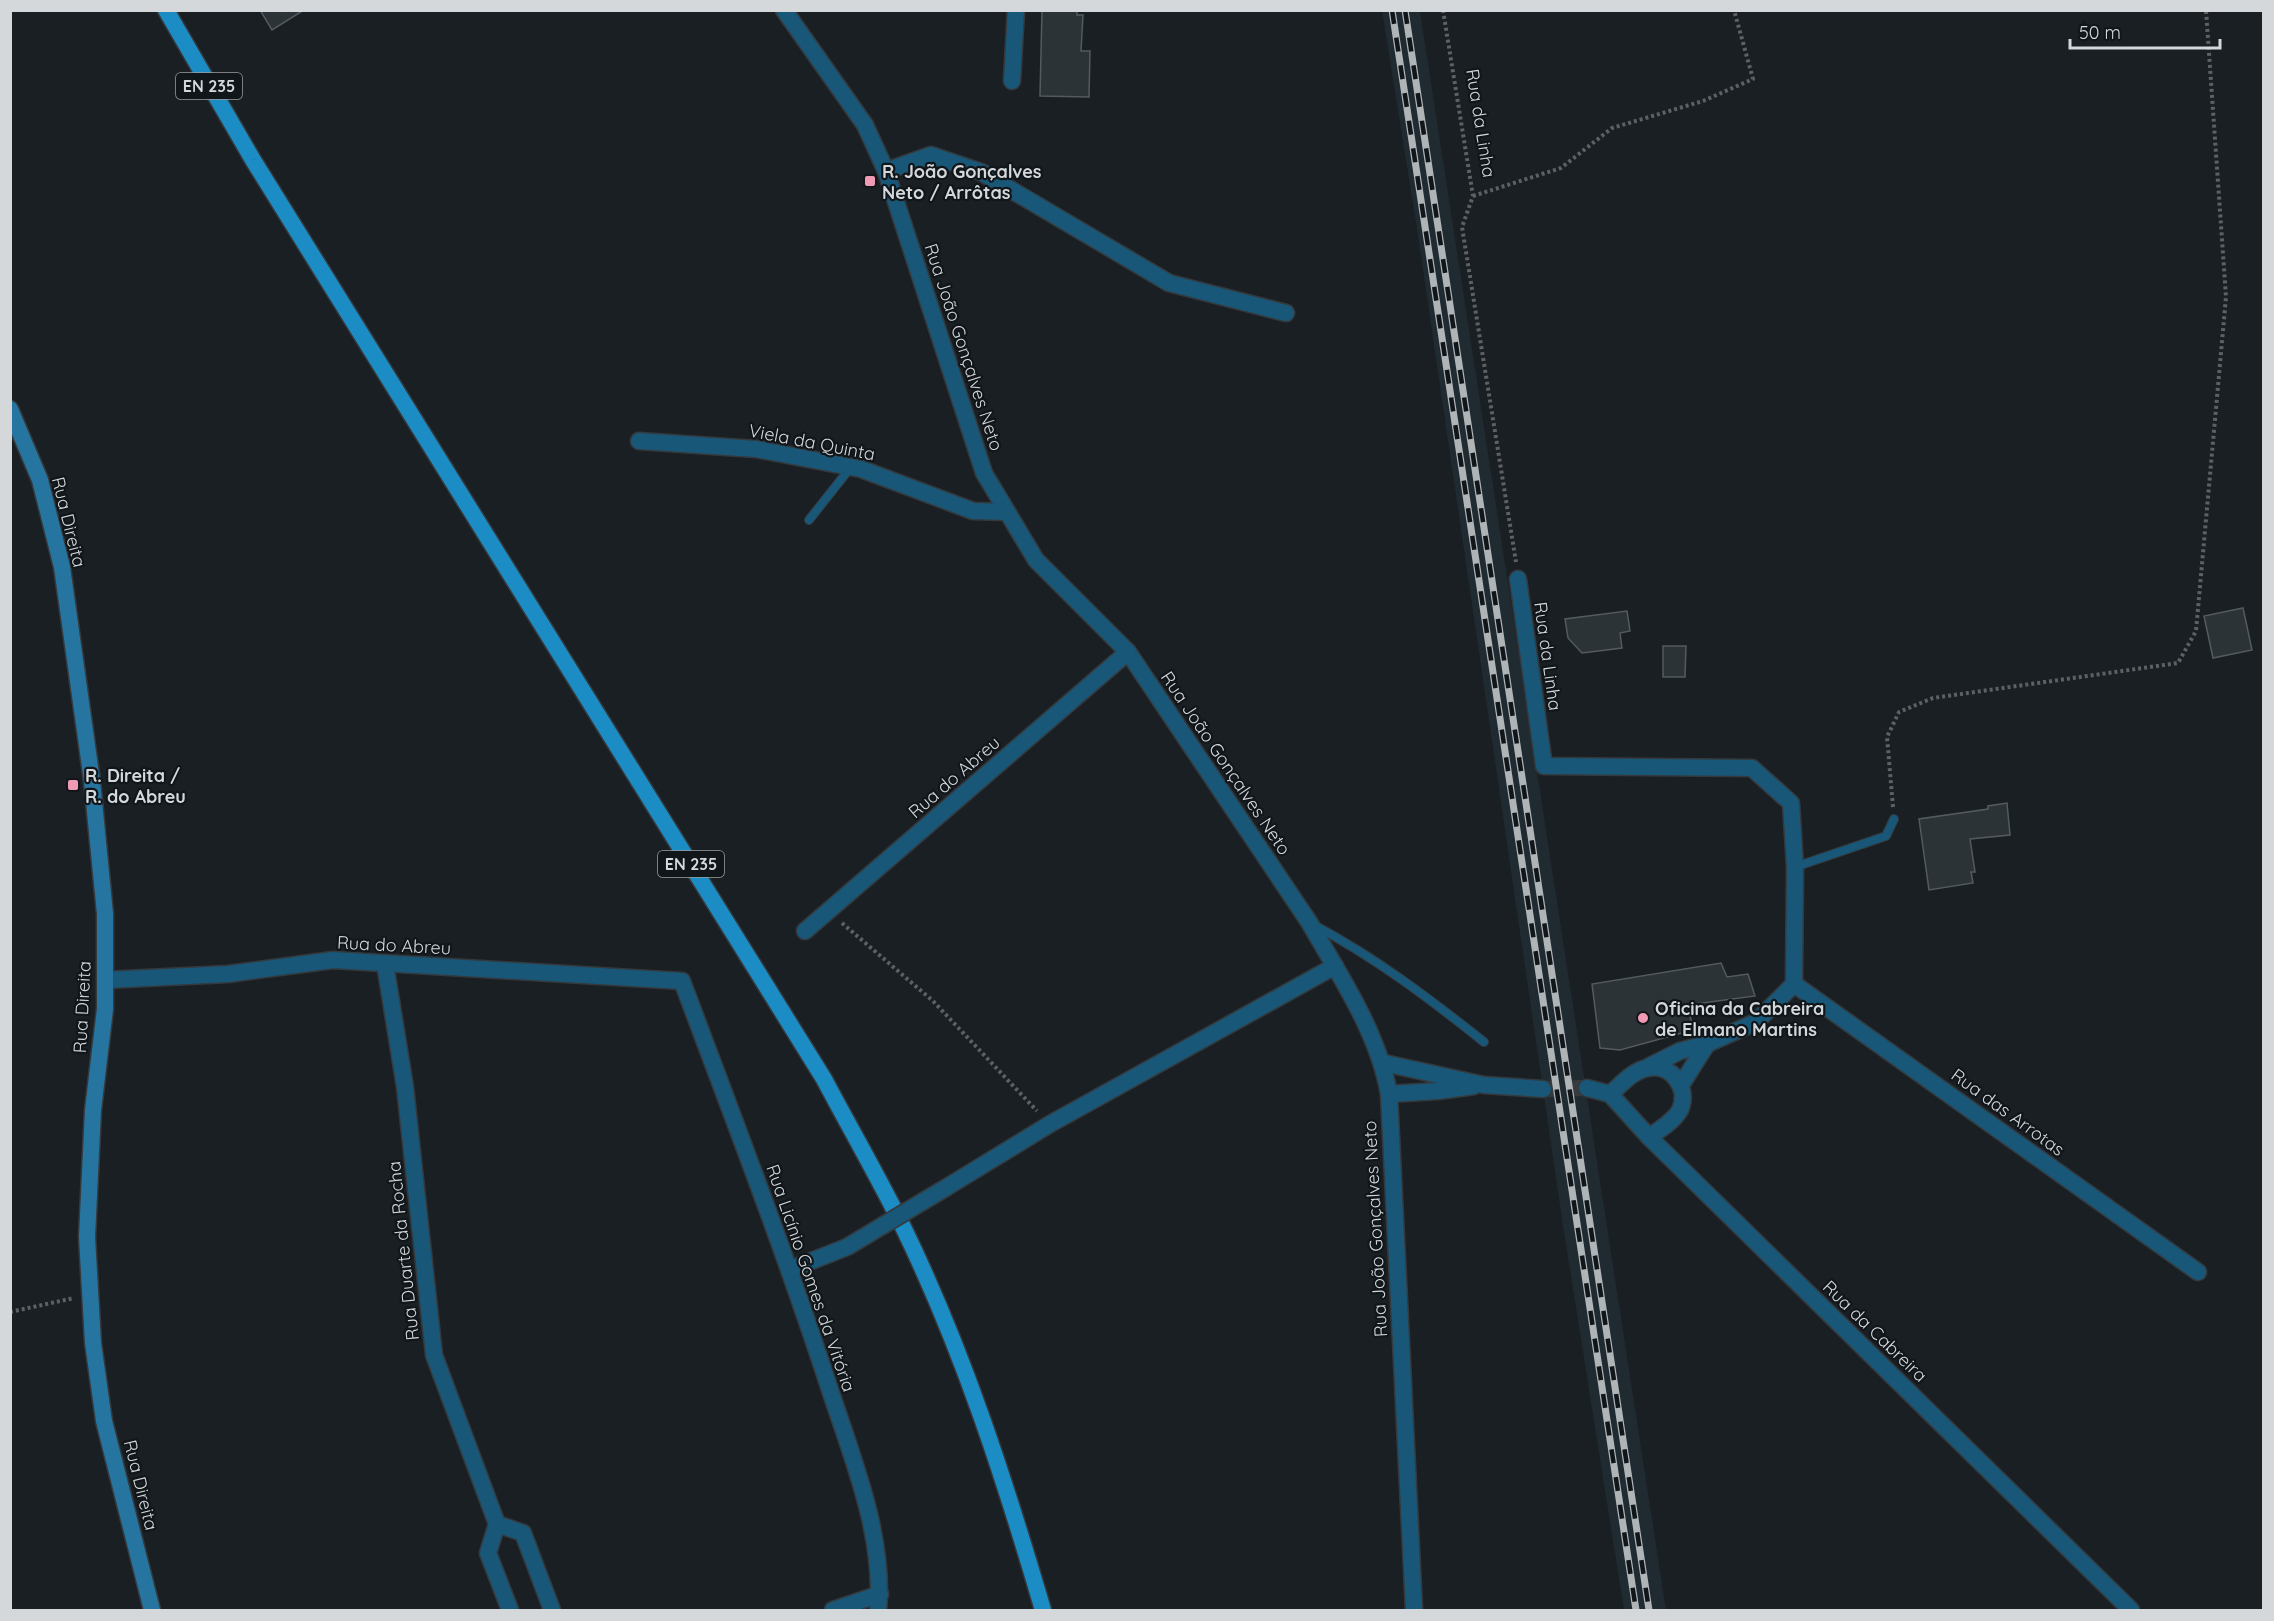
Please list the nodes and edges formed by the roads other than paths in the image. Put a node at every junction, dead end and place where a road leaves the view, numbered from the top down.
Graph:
1 (166, 10) edge
2 (784, 10) edge
3 (1016, 10) edge
4 (1012, 81) dead end
5 (886, 171) junction
6 (1286, 313) dead end
7 (10, 409) edge
8 (639, 441) dead end
9 (851, 467) junction
10 (1007, 512) junction
11 (809, 520) dead end
12 (1518, 579) road end
13 (1128, 652) junction
14 (1894, 819) road end
15 (1795, 867) junction
16 (1309, 922) junction
17 (805, 931) dead end
18 (385, 964) junction
19 (1335, 966) junction
20 (105, 980) junction
21 (682, 981) joint
22 (1794, 984) junction
23 (1484, 1042) dead end
24 (1707, 1044) junction
25 (1383, 1063) junction
26 (1648, 1067) junction
27 (1484, 1084) junction
28 (1681, 1084) junction
29 (1587, 1088) tunnel mouth
30 (1543, 1089) tunnel mouth
31 (1389, 1094) junction
32 (1610, 1094) junction
33 (1649, 1137) junction
34 (791, 1269) junction
35 (2198, 1272) dead end
36 (497, 1524) junction
37 (879, 1602) edge
38 (152, 1611) edge
39 (510, 1611) edge
40 (552, 1611) edge
41 (833, 1611) edge
42 (1043, 1611) edge
43 (1414, 1611) edge
44 (2131, 1611) edge

1 - 42 main road, EN 235
2 - 5 street, Rua João Gonçalves Neto
3 - 4 street
5 - 6 street
5 - 10 street, Rua João Gonçalves Neto
7 - 20 main road, Rua Direita
8 - 9 street, Viela da Quinta
9 - 10 street, Viela da Quinta
9 - 11 lane
10 - 13 street, Rua João Gonçalves Neto
12 - 15 street, Rua da Linha
13 - 16 street, Rua João Gonçalves Neto
13 - 17 street, Rua do Abreu
14 - 15 lane
15 - 22 street, Rua da Linha
16 - 19 street, Rua João Gonçalves Neto
16 - 23 lane
18 - 20 street, Rua do Abreu
18 - 21 street, Rua do Abreu
18 - 36 street, Rua Duarte da Rocha
19 - 25 street, Rua João Gonçalves Neto
19 - 34 street, bridge
20 - 38 main road, Rua Direita
21 - 34 street, Rua Licínio Gomes da Vitória
22 - 24 street
22 - 35 street, Rua das Arrotas
24 - 26 street
24 - 28 street
25 - 27 street
25 - 31 street, Rua João Gonçalves Neto
26 - 28 street
26 - 32 street
27 - 30 street
27 - 31 street
28 - 33 street
29 - 32 street
31 - 43 street, Rua João Gonçalves Neto
32 - 33 street, Rua da Cabreira
33 - 44 street, Rua da Cabreira
34 - 37 street, Rua Licínio Gomes da Vitória
36 - 39 street
36 - 40 street
37 - 41 street

